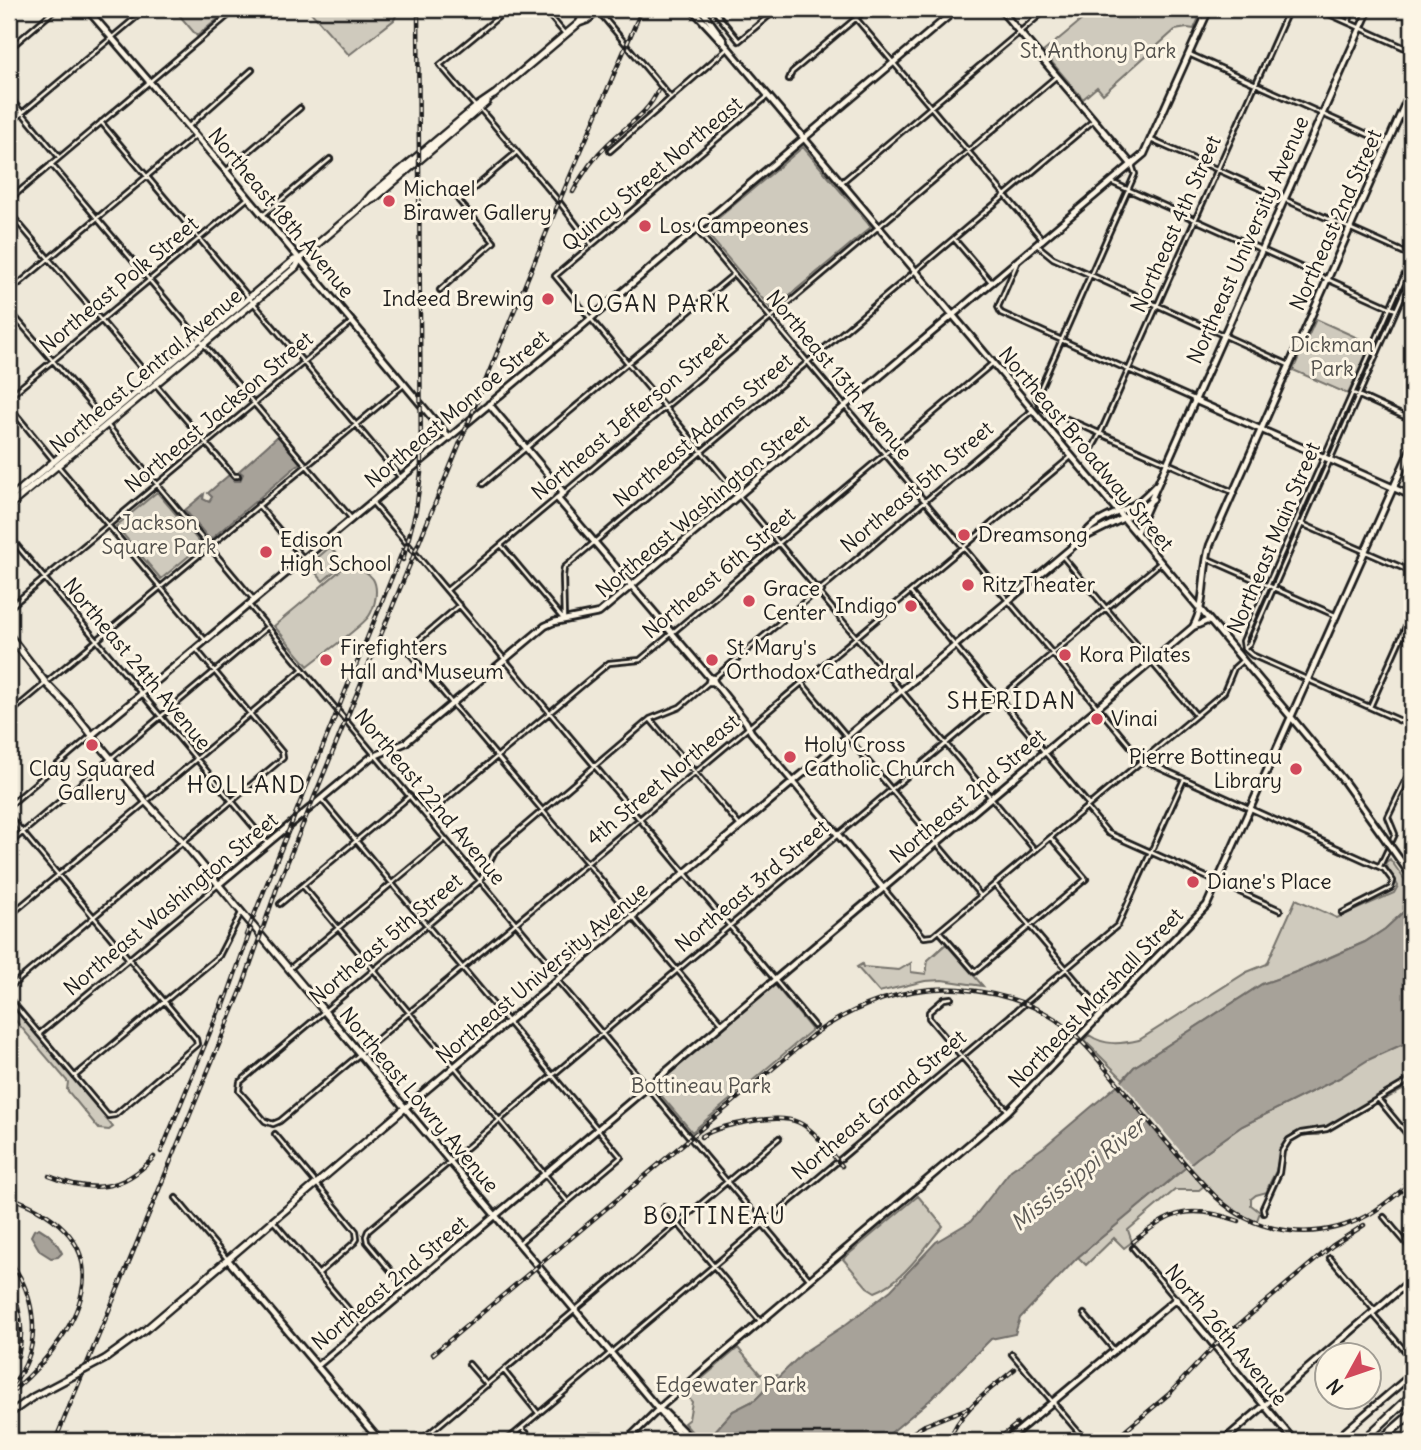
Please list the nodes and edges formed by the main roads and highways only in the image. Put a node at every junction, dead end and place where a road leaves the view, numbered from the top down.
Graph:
1 (590, 9) edge
2 (599, 10) edge
3 (579, 23) junction
4 (56, 463) junction
5 (9, 499) edge
6 (9, 506) edge
7 (9, 635) edge
8 (405, 1108) joint
9 (1412, 1395) edge
10 (9, 1414) edge
11 (1412, 1414) edge
12 (1412, 1434) edge
13 (1363, 1441) edge
14 (1381, 1441) edge
15 (1403, 1441) edge

1 - 3 main road, Northeast Central Avenue
2 - 3 main road, Northeast Central Avenue
3 - 4 main road, Northeast Central Avenue
4 - 5 main road, Northeast Central Avenue
4 - 6 main road, Northeast Central Avenue
7 - 8 main road, Northeast Lowry Avenue
8 - 10 main road, Northeast University Avenue, bridge
9 - 13 highway
11 - 14 highway
12 - 15 highway

